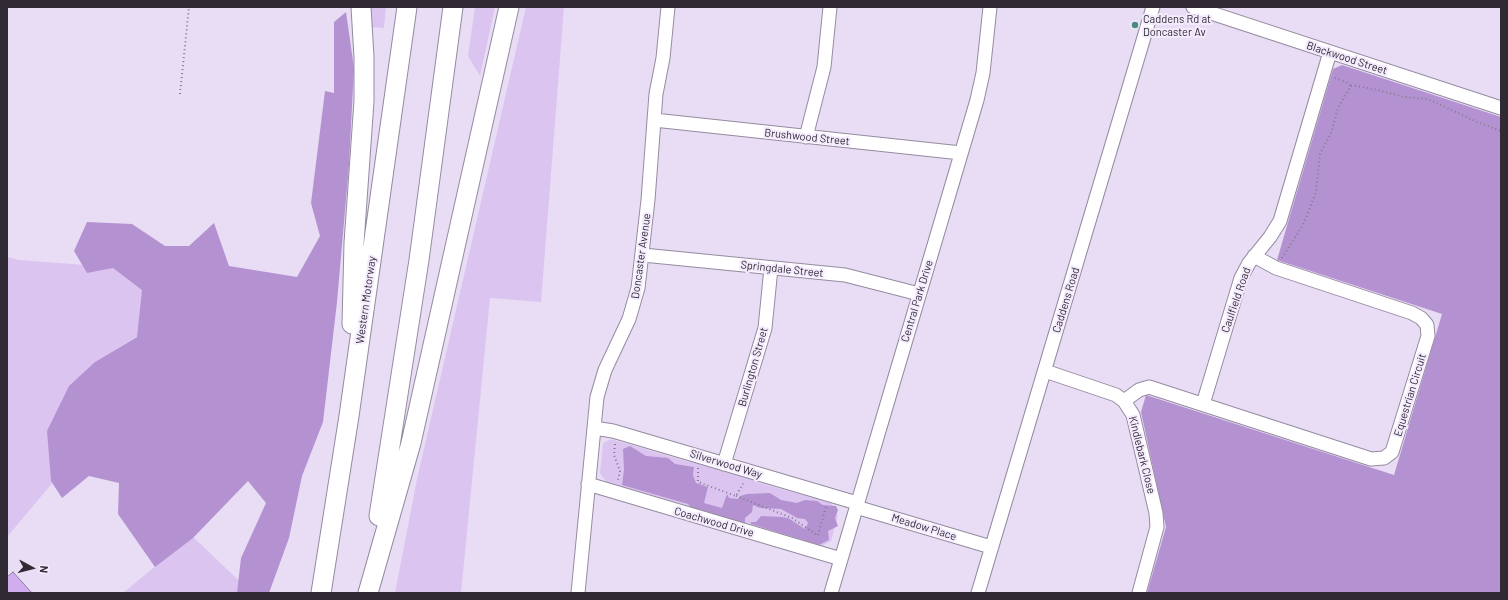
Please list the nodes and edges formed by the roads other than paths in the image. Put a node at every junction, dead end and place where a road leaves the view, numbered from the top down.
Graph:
1 (361, 7) edge
2 (407, 7) edge
3 (453, 7) edge
4 (509, 7) edge
5 (668, 7) edge
6 (830, 7) edge
7 (990, 7) edge
8 (1153, 7) edge
9 (1193, 7) edge
10 (1330, 52) junction
11 (1501, 108) edge
12 (654, 120) junction
13 (806, 137) junction
14 (961, 154) junction
15 (643, 255) junction
16 (1254, 256) junction
17 (771, 268) junction
18 (919, 294) junction
19 (1045, 371) junction
20 (1124, 401) junction
21 (1202, 404) junction
22 (349, 416) junction
23 (594, 428) junction
24 (724, 464) junction
25 (588, 484) junction
26 (857, 505) junction
27 (992, 547) junction
28 (841, 559) junction
29 (321, 593) edge
30 (368, 593) edge
31 (578, 593) edge
32 (831, 593) edge
33 (978, 593) edge
34 (1139, 593) edge

1 - 22 highway
2 - 22 highway, Western Motorway
3 - 30 highway
4 - 30 highway
5 - 12 street, Doncaster Avenue
6 - 13 street
7 - 14 street, Central Park Drive
8 - 19 street, Caddens Road
9 - 10 street, Blackwood Street
10 - 11 street, Blackwood Street
10 - 16 street, Caulfield Road
12 - 13 street, Brushwood Street
12 - 15 street, Doncaster Avenue
13 - 14 street, Brushwood Street
14 - 18 street, Central Park Drive
15 - 17 street, Springdale Street
15 - 23 street, Doncaster Avenue
16 - 21 street, Caulfield Road
16 - 21 street, Equestrian Circuit
17 - 18 street, Springdale Street
17 - 24 street, Burlington Street
18 - 26 street, Central Park Drive
19 - 20 street
19 - 27 street, Caddens Road
20 - 21 street
20 - 34 street, Kindlebark Close
22 - 29 highway, Western Motorway
23 - 24 street, Silverwood Way
23 - 25 street, Doncaster Avenue
24 - 26 street, Silverwood Way
25 - 28 street, Coachwood Drive
25 - 31 street, Doncaster Avenue
26 - 27 street, Meadow Place
26 - 28 street, Central Park Drive
27 - 33 street, Caddens Road
28 - 32 street, Central Park Drive

